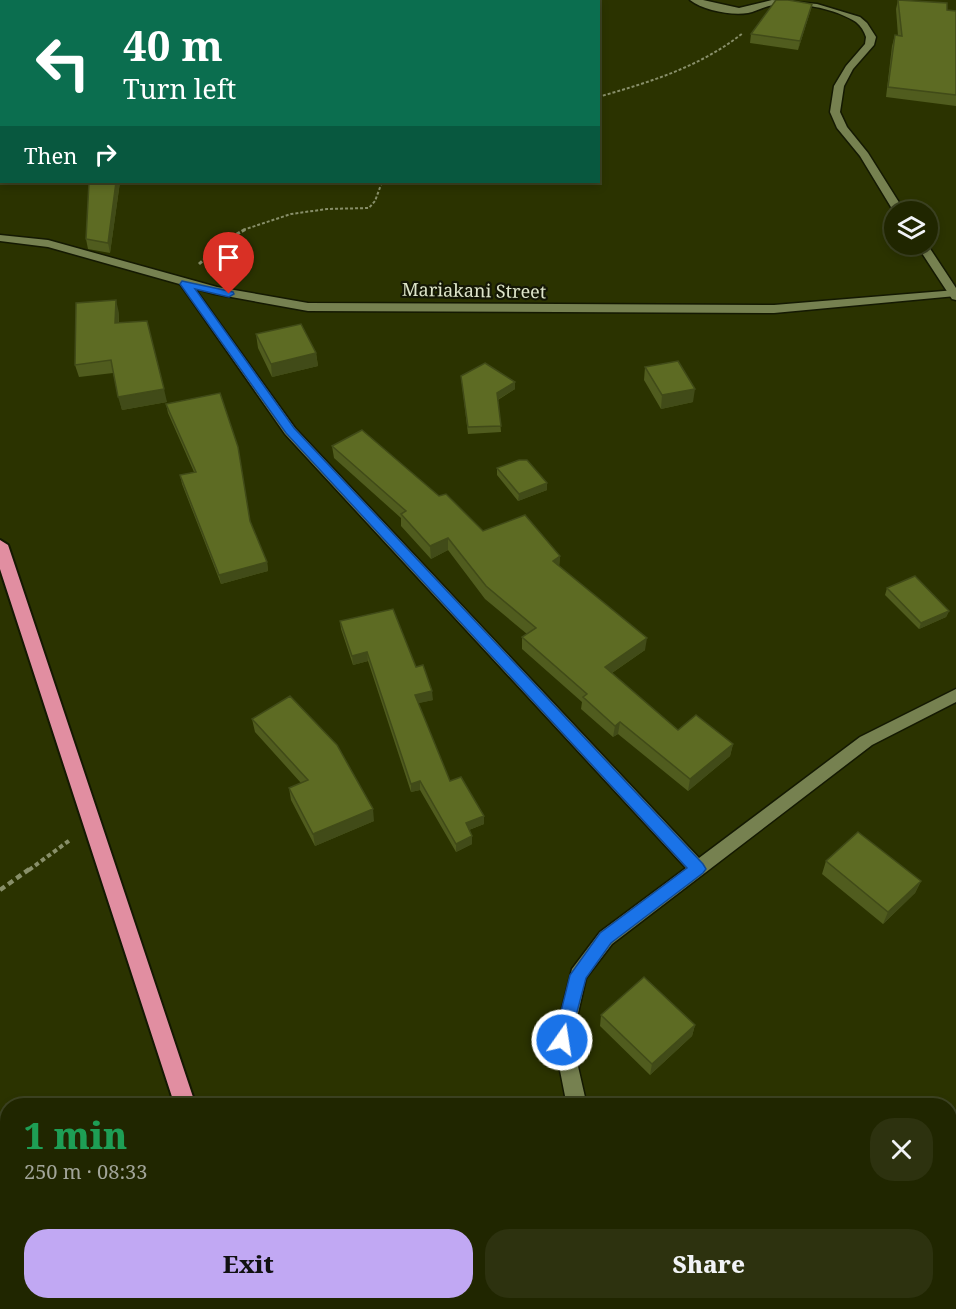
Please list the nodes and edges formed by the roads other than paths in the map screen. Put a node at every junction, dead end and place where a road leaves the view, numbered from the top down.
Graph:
1 (694, 0) edge
2 (893, 201) edge
3 (0, 238) edge
4 (928, 255) edge
5 (186, 284) junction
6 (955, 294) edge
7 (0, 545) edge
8 (956, 694) edge
9 (698, 869) junction
10 (183, 1098) edge
11 (575, 1098) edge

1 - 2 street
3 - 5 street, Mariakani Street
4 - 6 street
5 - 6 street, Mariakani Street
5 - 9 street
7 - 10 highway
8 - 9 street
9 - 11 street

